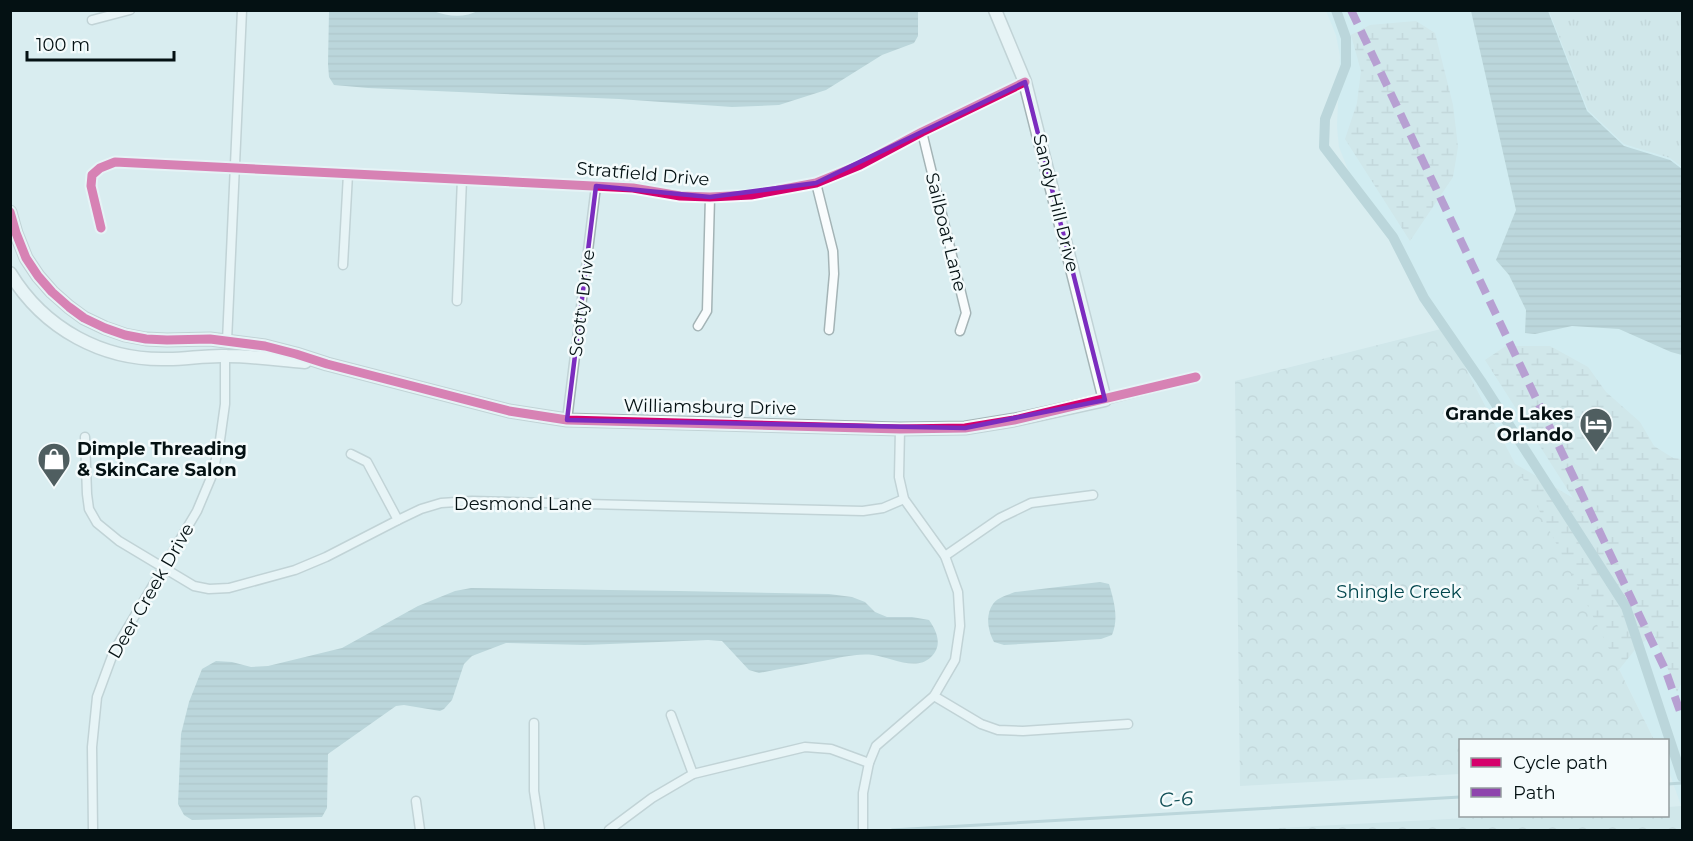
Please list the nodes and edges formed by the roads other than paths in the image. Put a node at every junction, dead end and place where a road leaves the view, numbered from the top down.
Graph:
1 (130, 10) edge
2 (242, 10) edge
3 (995, 10) edge
4 (92, 20) dead end
5 (1025, 82) junction
6 (922, 132) junction
7 (235, 168) junction
8 (348, 174) junction
9 (462, 179) junction
10 (816, 183) junction
11 (596, 186) junction
12 (710, 196) junction
13 (10, 212) edge
14 (102, 228) dead end
15 (343, 265) dead end
16 (10, 273) edge
17 (457, 301) dead end
18 (698, 327) dead end
19 (829, 330) dead end
20 (960, 331) dead end
21 (227, 341) junction
22 (225, 356) junction
23 (327, 364) junction
24 (1196, 377) dead end
25 (1105, 400) junction
26 (567, 420) junction
27 (900, 429) junction
28 (85, 438) dead end
29 (351, 454) dead end
30 (1093, 495) dead end
31 (904, 499) junction
32 (398, 520) junction
33 (945, 556) junction
34 (164, 567) junction
35 (934, 696) junction
36 (671, 715) dead end
37 (534, 723) dead end
38 (1128, 724) dead end
39 (869, 763) junction
40 (693, 774) junction
41 (416, 801) dead end
42 (93, 831) edge
43 (420, 831) edge
44 (540, 831) edge
45 (609, 831) edge
46 (863, 831) edge

1 - 4 street
2 - 7 street
3 - 5 street, Sandy Hill Drive
5 - 6 street, Stratfield Drive
5 - 25 street, Sandy Hill Drive
6 - 10 street, Stratfield Drive
6 - 20 street, Sailboat Lane
7 - 8 street, Stratfield Drive
7 - 14 street, Stratfield Drive
7 - 21 street
8 - 9 street, Stratfield Drive
8 - 15 street
9 - 11 street, Stratfield Drive
9 - 17 street
10 - 12 street, Stratfield Drive
10 - 19 street
11 - 12 street, Stratfield Drive
11 - 26 street, Scotty Drive
12 - 18 street
13 - 21 street, Williamsburg Drive
16 - 22 street, Williamsburg Drive
21 - 23 street, Williamsburg Drive
22 - 23 street, Williamsburg Drive
22 - 34 street, Deer Creek Drive
23 - 26 street, Williamsburg Drive
24 - 25 street, Williamsburg Drive
25 - 27 street, Williamsburg Drive
26 - 27 street, Williamsburg Drive
27 - 31 street
28 - 34 street, Desmond Lane
29 - 32 street
30 - 33 street
31 - 32 street, Desmond Lane
31 - 33 street
32 - 34 street, Desmond Lane
33 - 35 street
34 - 42 street, Deer Creek Drive
35 - 38 street
35 - 39 street
36 - 40 street
37 - 44 street
39 - 40 street
39 - 46 street
40 - 45 street
41 - 43 street

